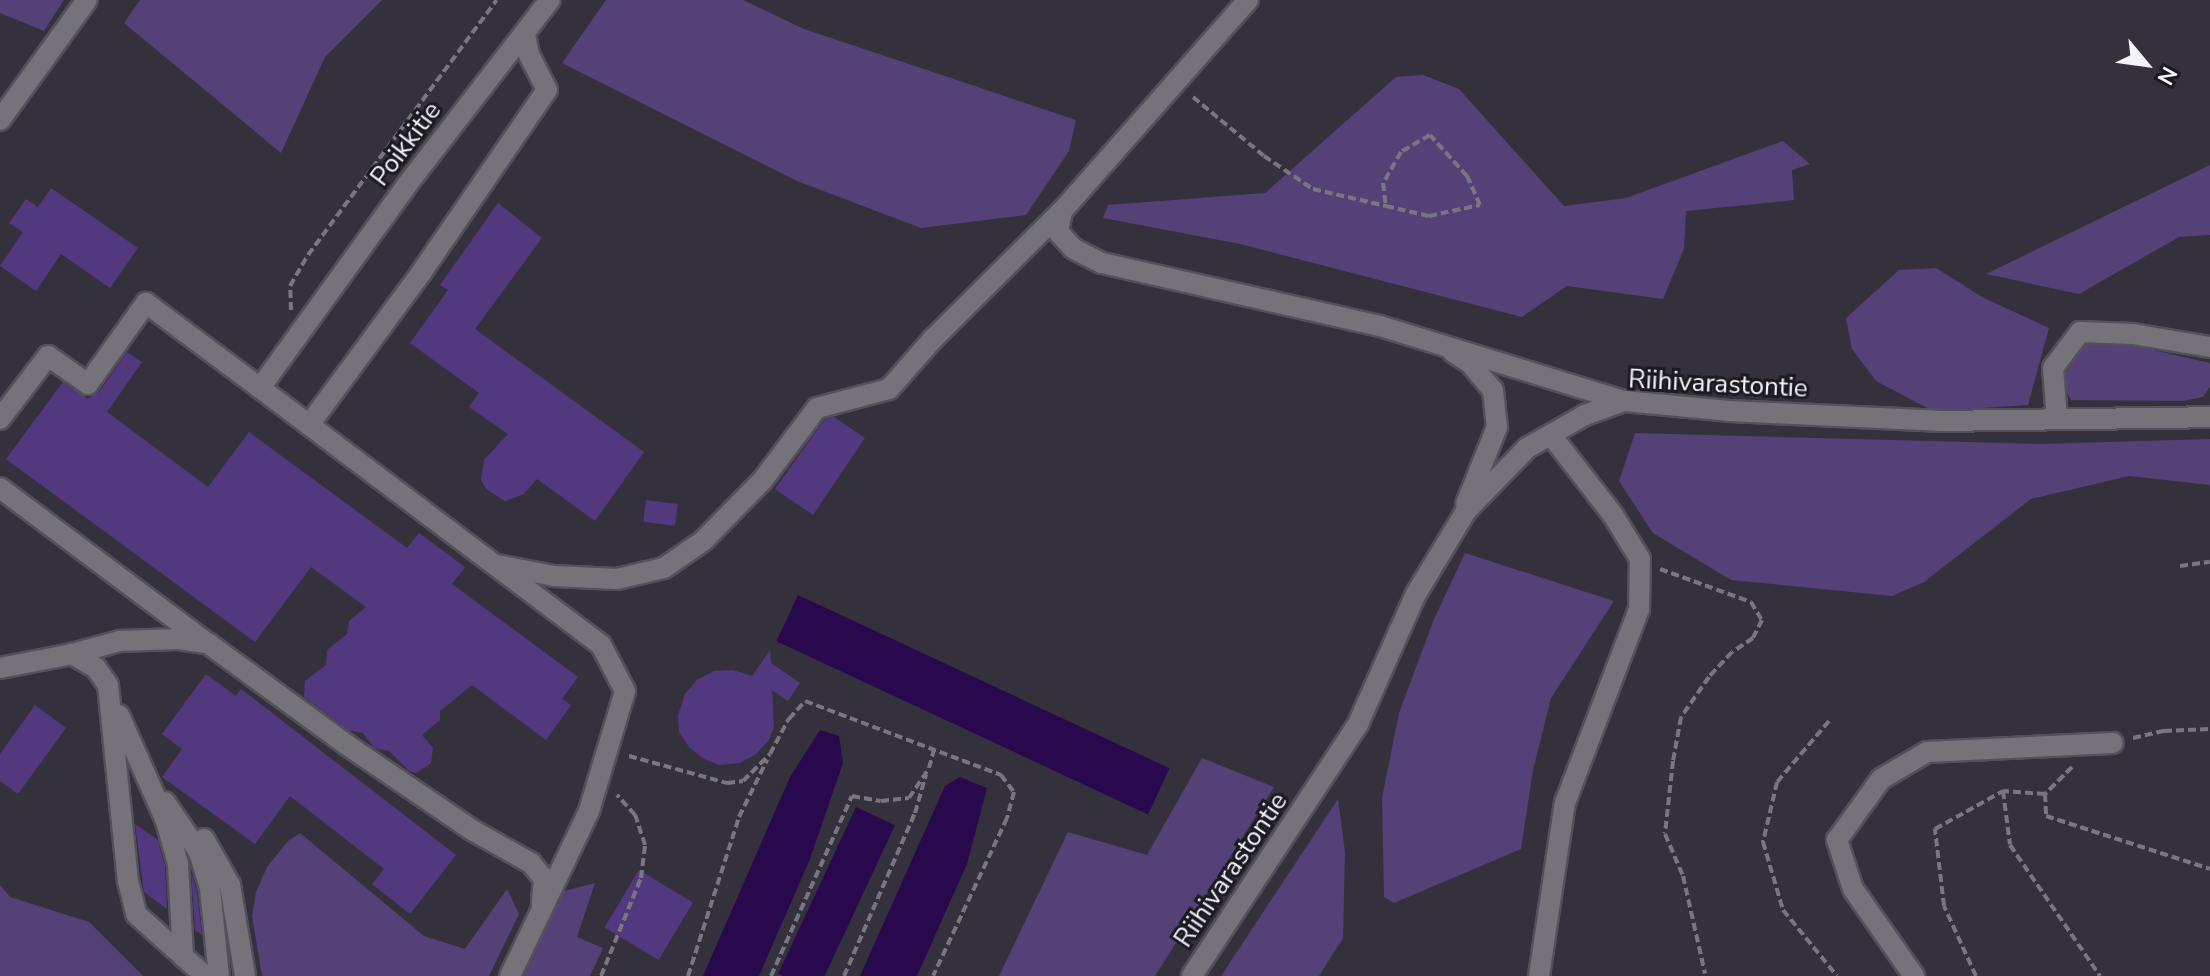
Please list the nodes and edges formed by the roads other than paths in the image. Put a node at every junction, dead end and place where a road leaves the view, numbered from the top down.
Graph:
1 (87, 0) edge
2 (550, 0) edge
3 (1248, 0) edge
4 (525, 34) junction
5 (0, 120) edge
6 (1062, 211) junction
7 (1439, 343) junction
8 (2210, 347) edge
9 (260, 388) junction
10 (1624, 401) junction
11 (2205, 412) edge
12 (0, 419) edge
13 (2057, 419) junction
14 (309, 425) junction
15 (1551, 435) junction
16 (0, 488) edge
17 (1447, 543) junction
18 (493, 564) junction
19 (209, 644) junction
20 (72, 654) junction
21 (0, 668) edge
22 (108, 685) junction
23 (2113, 743) road end
24 (147, 781) junction
25 (177, 815) junction
26 (541, 912) junction
27 (183, 957) junction
28 (205, 976) edge
29 (219, 976) edge
30 (245, 976) edge
31 (510, 976) edge
32 (1192, 976) edge
33 (1539, 976) edge
34 (1914, 976) edge

1 - 5 street
2 - 4 street, Poikkitie
3 - 6 street
4 - 9 street, Poikkitie
4 - 14 street
6 - 7 street
6 - 18 street
7 - 10 street
7 - 17 street
8 - 13 street
9 - 12 street
9 - 14 street
10 - 13 street, Riihivarastontie
10 - 15 street, Riihivarastontie
11 - 13 street, Riihivarastontie
14 - 18 street
15 - 17 street, Riihivarastontie
15 - 33 street
16 - 19 street
17 - 32 street, Riihivarastontie
18 - 26 street
19 - 20 street
19 - 26 street
20 - 21 street
20 - 22 street
22 - 24 street
22 - 27 street
23 - 34 street
24 - 25 street
24 - 27 street
25 - 29 street
25 - 30 street
26 - 31 street
27 - 28 street

